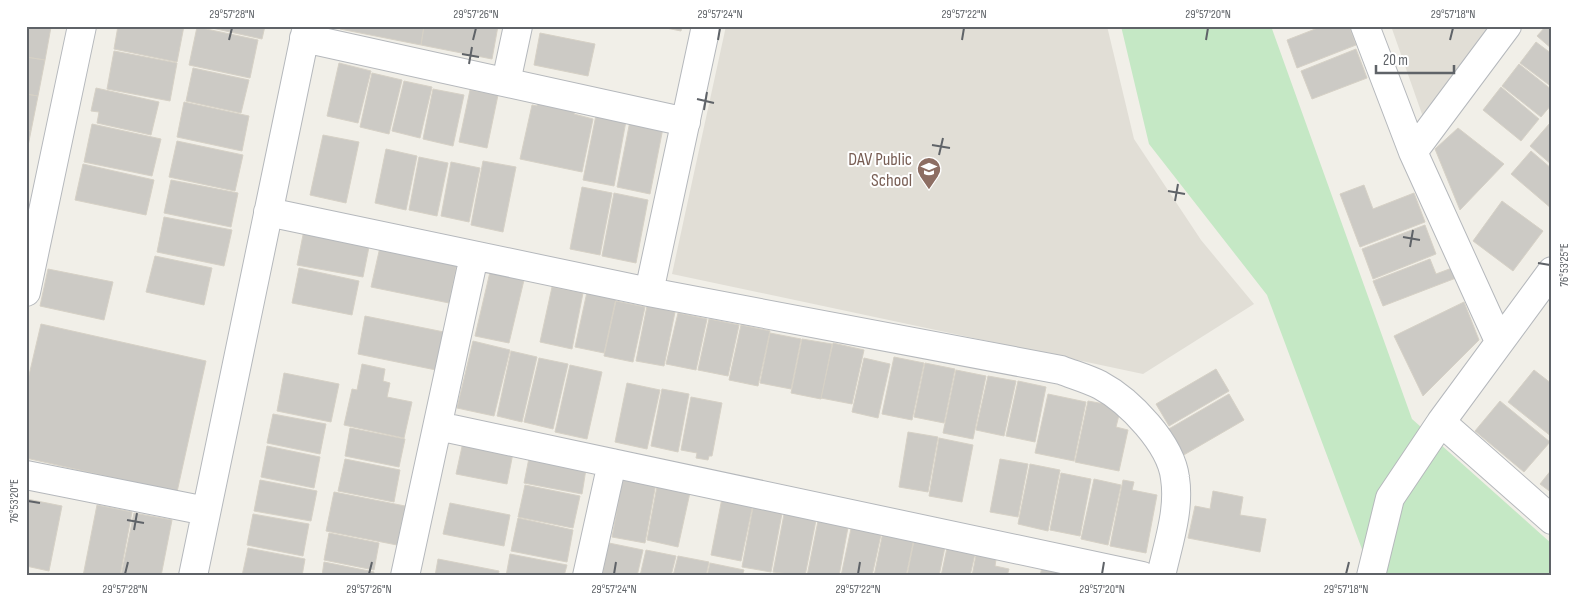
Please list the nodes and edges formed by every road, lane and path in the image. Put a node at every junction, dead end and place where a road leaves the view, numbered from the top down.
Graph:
1 (82, 26) edge
2 (518, 26) edge
3 (706, 26) edge
4 (1365, 26) edge
5 (1507, 26) edge
6 (305, 32) edge
7 (506, 82) junction
8 (686, 122) junction
9 (1413, 152) junction
10 (268, 212) junction
11 (474, 256) junction
12 (1552, 271) edge
13 (26, 292) edge
14 (649, 292) junction
15 (1499, 341) junction
16 (438, 426) junction
17 (1435, 431) junction
18 (612, 463) junction
19 (26, 474) edge
20 (206, 511) junction
21 (1552, 520) edge
22 (193, 576) edge
23 (405, 576) edge
24 (588, 576) edge
25 (1142, 576) edge
26 (1161, 576) edge
27 (1371, 576) edge

1 - 13 street
2 - 7 street
3 - 8 street
4 - 9 street
5 - 9 street
6 - 7 street
6 - 10 street
7 - 8 street
8 - 14 street
9 - 15 street
10 - 11 street
10 - 20 street
11 - 14 street
11 - 16 street
12 - 15 street
14 - 26 street
15 - 17 street
16 - 18 street
16 - 23 street
17 - 21 street
17 - 27 street
18 - 24 street
18 - 25 street
19 - 20 street
20 - 22 street

